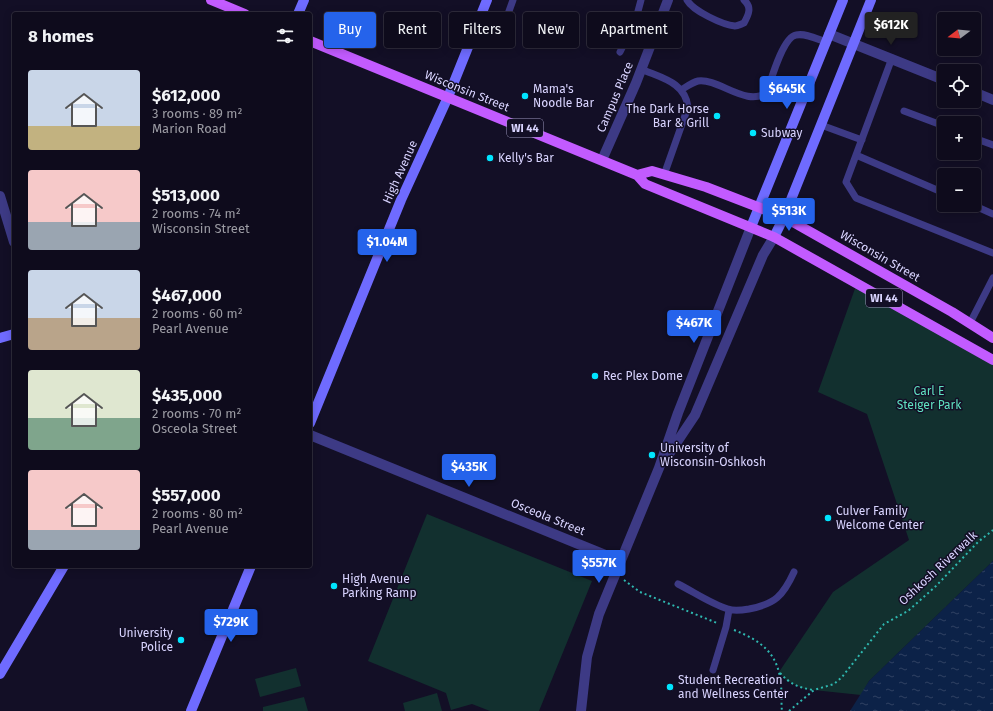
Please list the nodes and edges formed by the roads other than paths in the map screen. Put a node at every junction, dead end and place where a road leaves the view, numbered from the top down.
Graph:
1 (211, 0) edge
2 (304, 0) edge
3 (487, 0) edge
4 (513, 0) edge
5 (641, 0) edge
6 (668, 0) edge
7 (687, 0) edge
8 (744, 0) edge
9 (843, 0) edge
10 (871, 0) edge
11 (240, 12) edge
12 (299, 12) edge
13 (509, 12) edge
14 (638, 12) edge
15 (663, 12) edge
16 (828, 38) junction
17 (312, 42) edge
18 (853, 44) junction
19 (622, 48) edge
20 (649, 48) edge
21 (620, 52) dead end
22 (892, 58) junction
23 (641, 69) junction
24 (937, 77) edge
25 (681, 90) junction
26 (981, 95) edge
27 (448, 97) junction
28 (993, 100) edge
29 (904, 111) dead end
30 (937, 123) edge
31 (821, 125) junction
32 (862, 140) junction
33 (981, 141) edge
34 (993, 145) edge
35 (856, 155) junction
36 (602, 160) junction
37 (637, 175) junction
38 (664, 175) junction
39 (937, 190) edge
40 (0, 196) edge
41 (760, 207) junction
42 (981, 209) edge
43 (993, 214) edge
44 (784, 218) junction
45 (751, 227) junction
46 (12, 235) edge
47 (774, 237) junction
48 (993, 253) edge
49 (993, 278) edge
50 (970, 323) junction
51 (12, 335) edge
52 (0, 338) edge
53 (993, 338) edge
54 (993, 360) edge
55 (312, 418) edge
56 (312, 436) edge
57 (659, 468) junction
58 (620, 561) junction
59 (63, 568) edge
60 (250, 568) edge
61 (794, 572) dead end
62 (678, 584) dead end
63 (729, 610) junction
64 (713, 670) dead end
65 (0, 674) edge
66 (191, 711) edge
67 (581, 711) edge

1 - 11 main road
2 - 12 main road
3 - 27 main road, High Avenue
4 - 13 lane
5 - 14 lane
6 - 15 street, Campus Place
7 - 8 lane
9 - 16 main road
10 - 18 main road
16 - 18 street
16 - 25 lane
16 - 41 main road
17 - 27 main road, Wisconsin Street / WI 44
18 - 22 street
18 - 31 main road
19 - 21 lane
20 - 23 street, Campus Place
22 - 24 street
22 - 32 lane
23 - 25 lane
23 - 36 street, Campus Place
25 - 38 lane
26 - 28 street
27 - 36 main road, Wisconsin Street / WI 44
27 - 55 main road, High Avenue
29 - 30 lane
31 - 32 lane
31 - 44 main road
32 - 35 lane
33 - 34 lane
35 - 39 lane
35 - 48 lane
36 - 37 main road, Wisconsin Street / WI 44
37 - 38 main road, Wisconsin Street / WI 44
37 - 45 main road, Wisconsin Street / WI 44
38 - 41 main road, Wisconsin Street / WI 44
40 - 46 street
41 - 44 main road, Wisconsin Street / WI 44
41 - 45 main road
42 - 43 lane
44 - 47 main road
44 - 50 main road, Wisconsin Street / WI 44
45 - 47 main road, Wisconsin Street / WI 44
45 - 57 street
47 - 54 main road, Wisconsin Street / WI 44
47 - 57 street
49 - 50 lane
50 - 53 main road, Wisconsin Street / WI 44
51 - 52 main road
56 - 58 street, Osceola Street
57 - 58 street
58 - 67 street
59 - 65 main road
60 - 66 main road
61 - 63 lane
62 - 63 lane
63 - 64 lane

